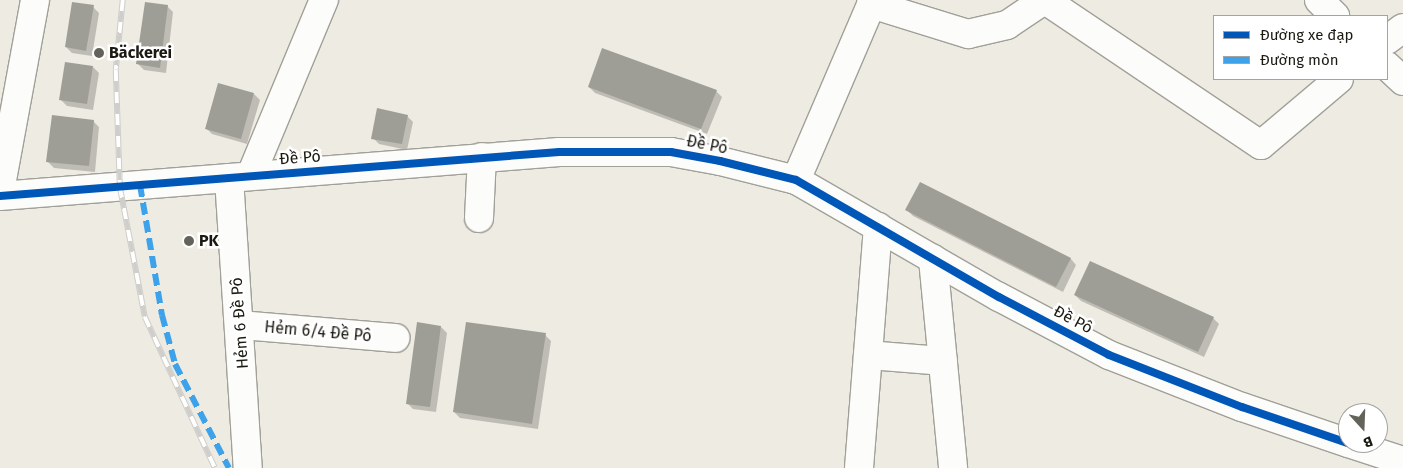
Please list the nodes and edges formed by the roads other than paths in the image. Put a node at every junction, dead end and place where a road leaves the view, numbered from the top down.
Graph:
1 (35, 0) edge
2 (324, 0) edge
3 (1044, 0) edge
4 (1319, 0) edge
5 (872, 2) edge
6 (1334, 15) edge
7 (1403, 28) edge
8 (1388, 39) edge
9 (1388, 67) edge
10 (1338, 80) edge
11 (1403, 81) edge
12 (5, 133) edge
13 (482, 157) junction
14 (240, 177) junction
15 (796, 180) junction
16 (0, 191) edge
17 (0, 196) edge
18 (479, 218) dead end
19 (878, 227) junction
20 (933, 259) junction
21 (240, 325) junction
22 (395, 338) dead end
23 (868, 355) junction
24 (943, 361) junction
25 (1338, 440) edge
26 (1377, 453) edge
27 (1403, 462) edge
28 (248, 468) edge
29 (859, 468) edge
30 (953, 468) edge

1 - 12 street
2 - 14 street
3 - 5 street
3 - 10 street
4 - 6 street
5 - 15 street
7 - 8 street
9 - 11 street
12 - 16 street
13 - 14 street, Đề Pô
13 - 15 street, Đề Pô
13 - 18 street
14 - 17 street, Đề Pô
14 - 21 street, Hẻm 6 Đề Pô
15 - 19 street, Đề Pô
19 - 20 street, Đề Pô
19 - 23 street
20 - 24 street
20 - 25 street, Đề Pô
21 - 22 street, Hẻm 6/4 Đề Pô
21 - 28 street, Hẻm 6 Đề Pô
23 - 24 street
23 - 29 street
24 - 30 street
26 - 27 street, Đề Pô

